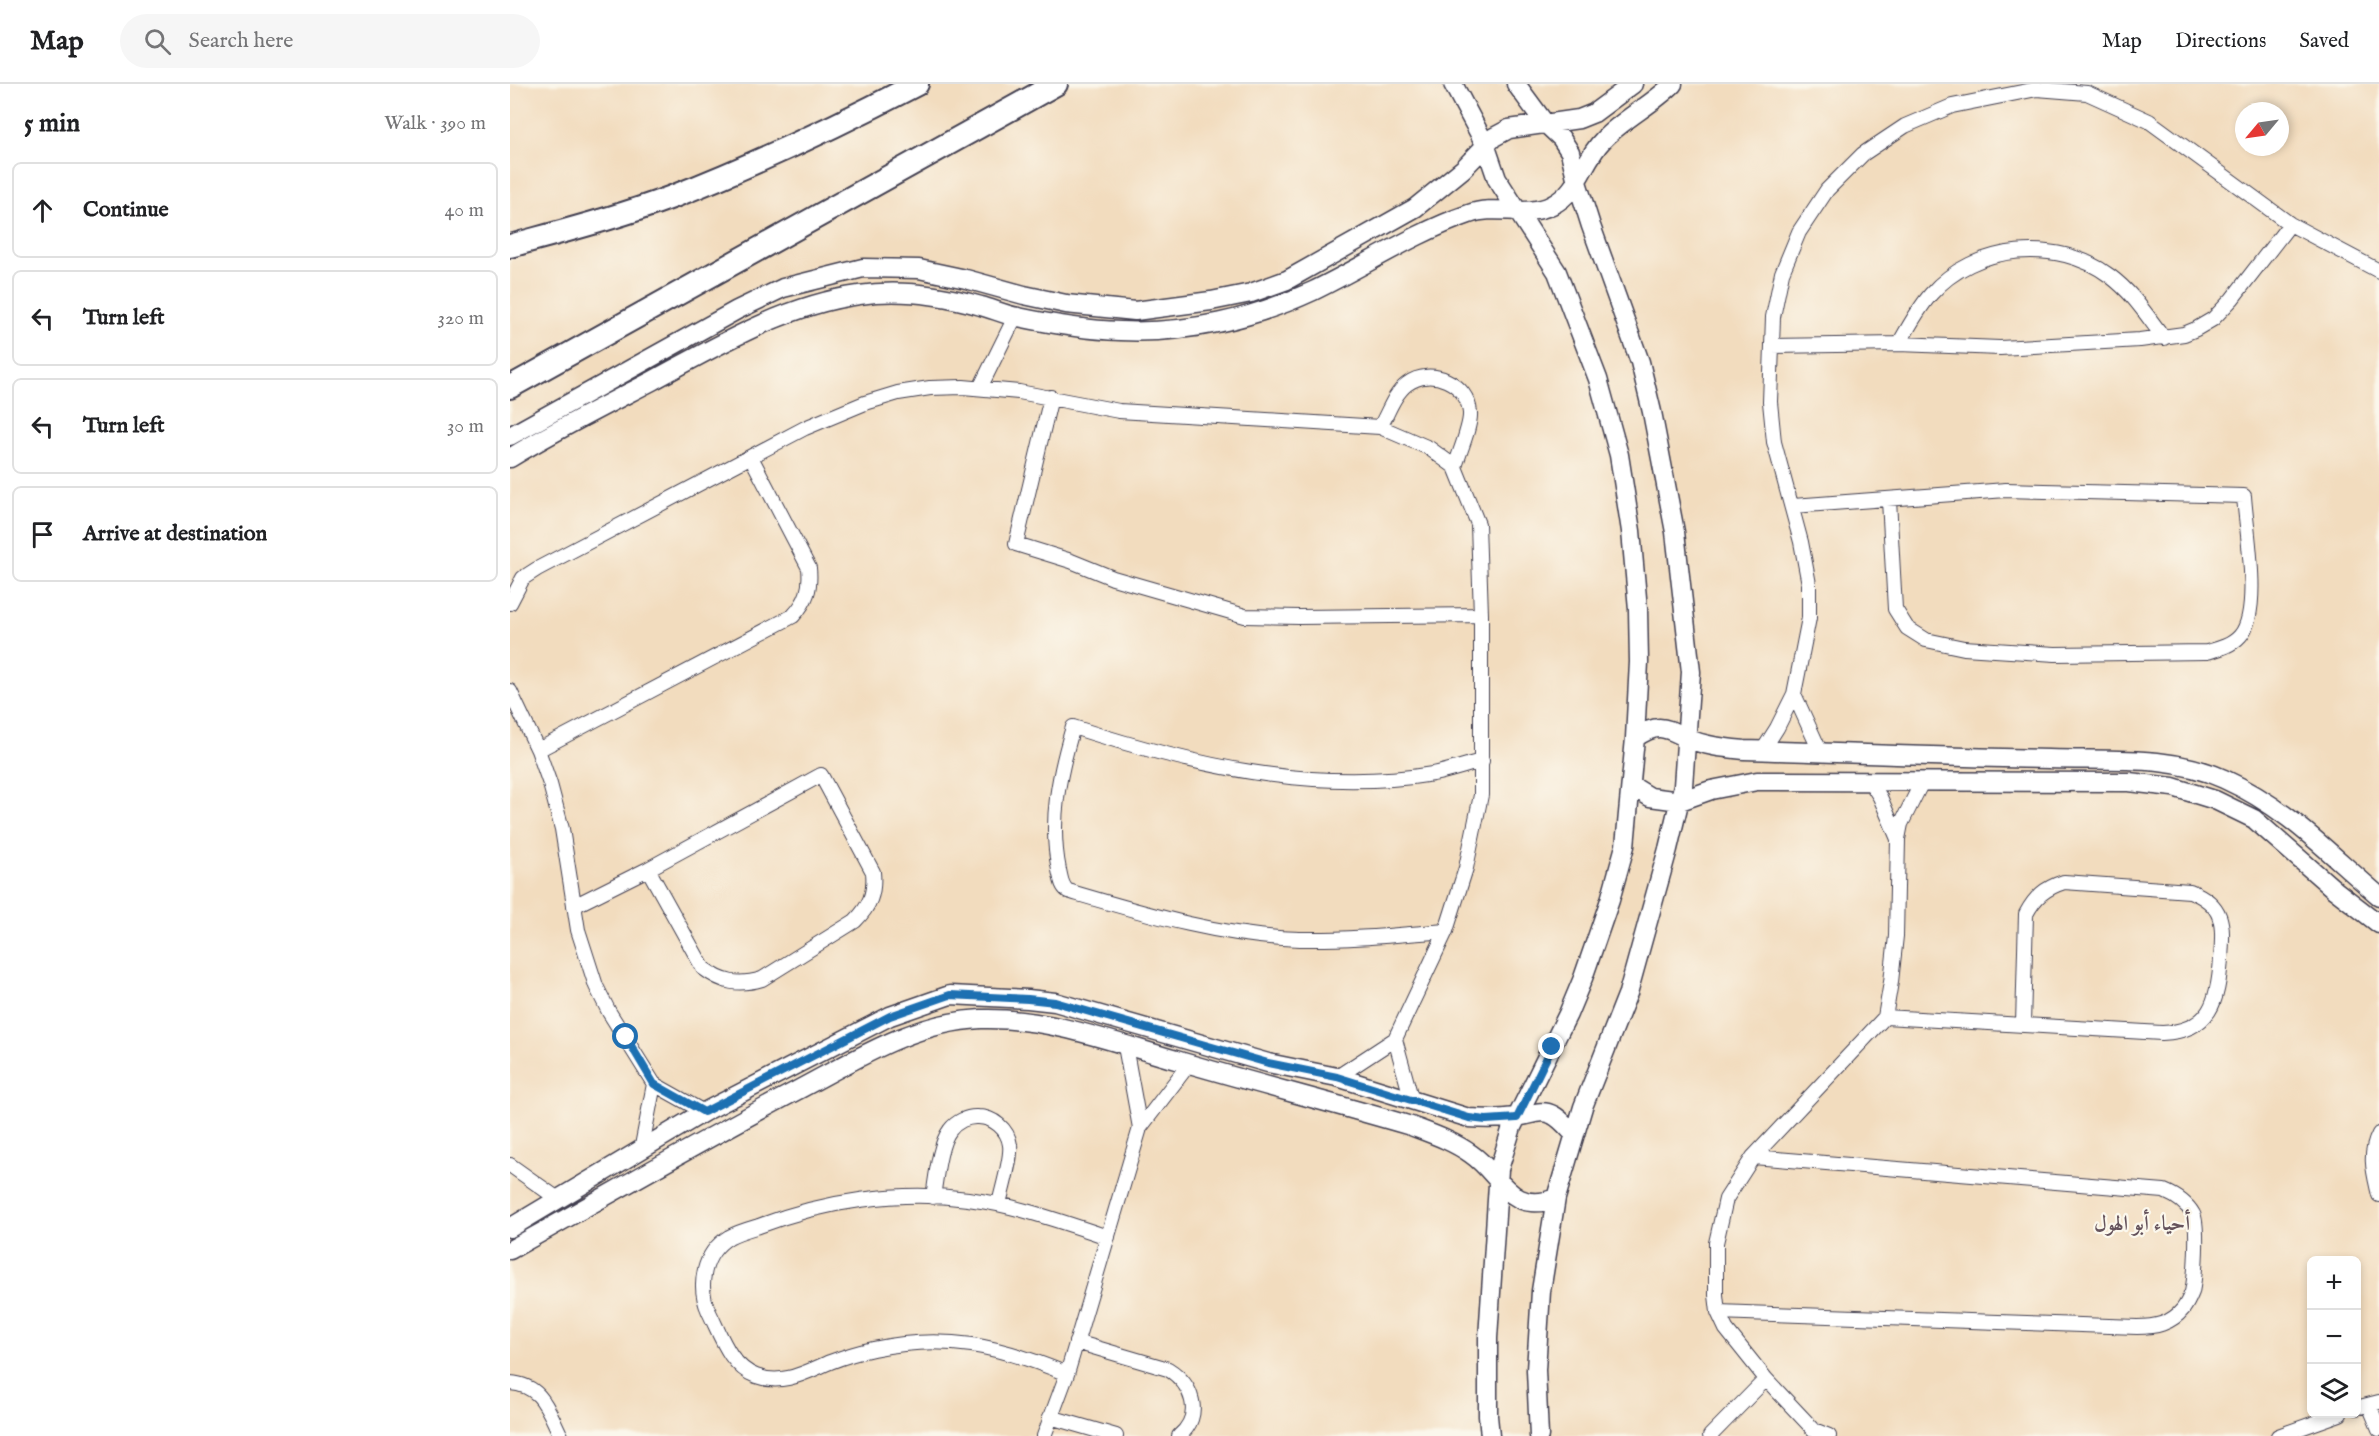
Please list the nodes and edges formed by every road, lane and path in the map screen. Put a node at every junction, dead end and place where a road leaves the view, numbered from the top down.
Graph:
1 (917, 84) edge
2 (1056, 84) edge
3 (1453, 84) edge
4 (1516, 84) edge
5 (1632, 84) edge
6 (1673, 84) edge
7 (1544, 122) junction
8 (1485, 144) junction
9 (1577, 182) junction
10 (1517, 210) junction
11 (2290, 224) junction
12 (510, 246) edge
13 (2379, 271) edge
14 (1015, 317) junction
15 (2164, 338) junction
16 (1899, 344) junction
17 (1772, 346) junction
18 (510, 387) edge
19 (980, 388) junction
20 (1051, 397) junction
21 (1380, 428) junction
22 (510, 436) edge
23 (510, 458) edge
24 (751, 458) junction
25 (1455, 467) junction
26 (1889, 500) junction
27 (1793, 506) junction
28 (510, 603) edge
29 (1481, 615) junction
30 (510, 691) edge
31 (1794, 694) junction
32 (1635, 738) junction
33 (1687, 738) junction
34 (538, 750) junction
35 (1763, 750) junction
36 (1820, 751) junction
37 (1482, 761) junction
38 (1869, 780) junction
39 (1922, 782) junction
40 (1632, 786) junction
41 (2266, 800) junction
42 (1680, 801) junction
43 (2254, 819) junction
44 (1898, 839) junction
45 (648, 869) junction
46 (2379, 896) edge
47 (574, 906) junction
48 (2379, 924) edge
49 (1446, 931) junction
50 (950, 995) junction
51 (1102, 1014) junction
52 (1885, 1017) junction
53 (954, 1022) junction
54 (2023, 1024) junction
55 (1093, 1036) junction
56 (1395, 1039) junction
57 (1125, 1046) junction
58 (1268, 1063) junction
59 (1189, 1064) junction
60 (1337, 1077) junction
61 (1262, 1083) junction
62 (654, 1084) junction
63 (1412, 1101) junction
64 (704, 1112) junction
65 (1517, 1118) junction
66 (1411, 1126) junction
67 (1140, 1128) junction
68 (718, 1132) junction
69 (1574, 1134) junction
70 (2379, 1134) edge
71 (641, 1151) junction
72 (1753, 1157) junction
73 (510, 1165) edge
74 (612, 1166) junction
75 (1499, 1184) junction
76 (624, 1185) junction
77 (2379, 1195) edge
78 (933, 1197) junction
79 (1556, 1198) junction
80 (558, 1199) junction
81 (999, 1204) junction
82 (510, 1228) edge
83 (1108, 1238) junction
84 (510, 1250) edge
85 (1718, 1312) junction
86 (1076, 1342) junction
87 (1067, 1374) junction
88 (1766, 1379) junction
89 (510, 1383) edge
90 (2368, 1405) edge
91 (1050, 1417) junction
92 (2328, 1418) edge
93 (2379, 1429) edge
94 (1811, 1433) edge
95 (2285, 1435) edge
96 (561, 1436) edge
97 (1044, 1436) edge
98 (1116, 1436) edge
99 (1179, 1436) edge
100 (1490, 1436) edge
101 (1539, 1436) edge
102 (1710, 1436) edge
103 (1829, 1436) edge

1 - 12 main road
2 - 18 main road
3 - 8 street
4 - 7 street
5 - 7 street
6 - 9 street
7 - 8 street
7 - 9 street
8 - 10 street
8 - 22 street
9 - 10 street
9 - 33 street
10 - 14 street
10 - 32 street
11 - 13 street
11 - 15 street
11 - 17 street
14 - 19 street
14 - 23 street
15 - 16 street
15 - 16 street
16 - 17 street
17 - 27 street
19 - 20 street
19 - 24 street
20 - 21 street
20 - 29 street
21 - 25 street
21 - 25 street
24 - 28 street
24 - 34 street
25 - 29 street
26 - 26 street
26 - 27 street
27 - 31 street
29 - 37 street
30 - 34 street
31 - 35 street
31 - 36 street
32 - 33 street
32 - 40 street
33 - 35 street
33 - 42 street
34 - 47 street
35 - 36 street
36 - 41 street
37 - 49 street
37 - 49 street
38 - 39 street
38 - 42 street
38 - 44 street
39 - 43 street
39 - 44 street
40 - 42 street
40 - 65 street
41 - 43 street
41 - 46 street
42 - 69 street
43 - 48 street
44 - 52 street
45 - 45 street
45 - 47 street
47 - 62 street
49 - 56 street
50 - 51 street
50 - 53 street
50 - 64 street
51 - 55 street
51 - 58 street
52 - 54 street
52 - 72 street
53 - 55 street
53 - 68 street
54 - 54 street
55 - 57 street
56 - 60 street
56 - 63 street
57 - 59 street
57 - 67 street
58 - 60 street
58 - 61 street
59 - 61 street
59 - 67 street
60 - 63 street
61 - 66 street
62 - 64 street
62 - 71 street
63 - 65 street
63 - 66 street
64 - 68 street
64 - 71 street
65 - 69 street
65 - 75 street
66 - 75 street
67 - 83 street
68 - 76 street
69 - 79 street
70 - 77 street
71 - 74 street
72 - 85 street
72 - 85 street
73 - 80 street
74 - 76 street
74 - 80 street
75 - 79 street
75 - 100 street
76 - 84 street
78 - 81 street
78 - 81 street
78 - 87 street
79 - 101 street
80 - 82 street
81 - 83 street
83 - 86 street
85 - 88 street
86 - 87 street
86 - 99 street
87 - 91 street
88 - 94 street
88 - 102 street
89 - 96 street
90 - 93 street
91 - 97 street
91 - 98 street
92 - 95 street
94 - 103 street

